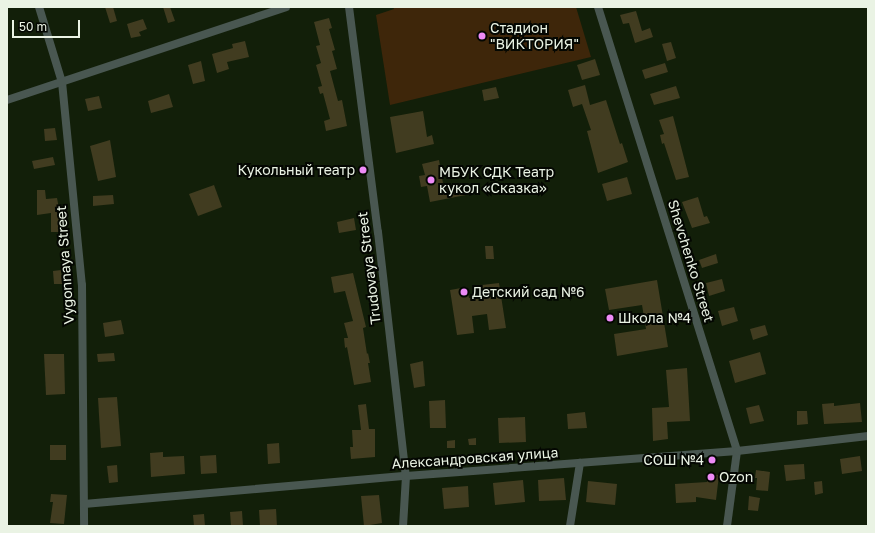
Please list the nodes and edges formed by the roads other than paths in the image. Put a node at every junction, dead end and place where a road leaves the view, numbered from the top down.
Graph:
1 (39, 7) edge
2 (286, 7) edge
3 (349, 7) edge
4 (598, 7) edge
5 (62, 82) junction
6 (7, 100) edge
7 (868, 436) edge
8 (738, 451) junction
9 (580, 463) junction
10 (406, 476) junction
11 (84, 504) junction
12 (84, 526) edge
13 (403, 526) edge
14 (570, 526) edge
15 (726, 526) edge

1 - 5 street, Vygonnaya Street
2 - 5 street
3 - 10 street, Trudovaya Street
4 - 8 street, Shevchenko Street
5 - 6 street
5 - 11 street, Vygonnaya Street
7 - 8 street, Александровская улица
8 - 9 street, Александровская улица
8 - 15 street, Shevchenko Street
9 - 10 street, Александровская улица
9 - 14 street
10 - 11 street, Александровская улица
10 - 13 street, Trudovaya Street
11 - 12 street, Vygonnaya Street

